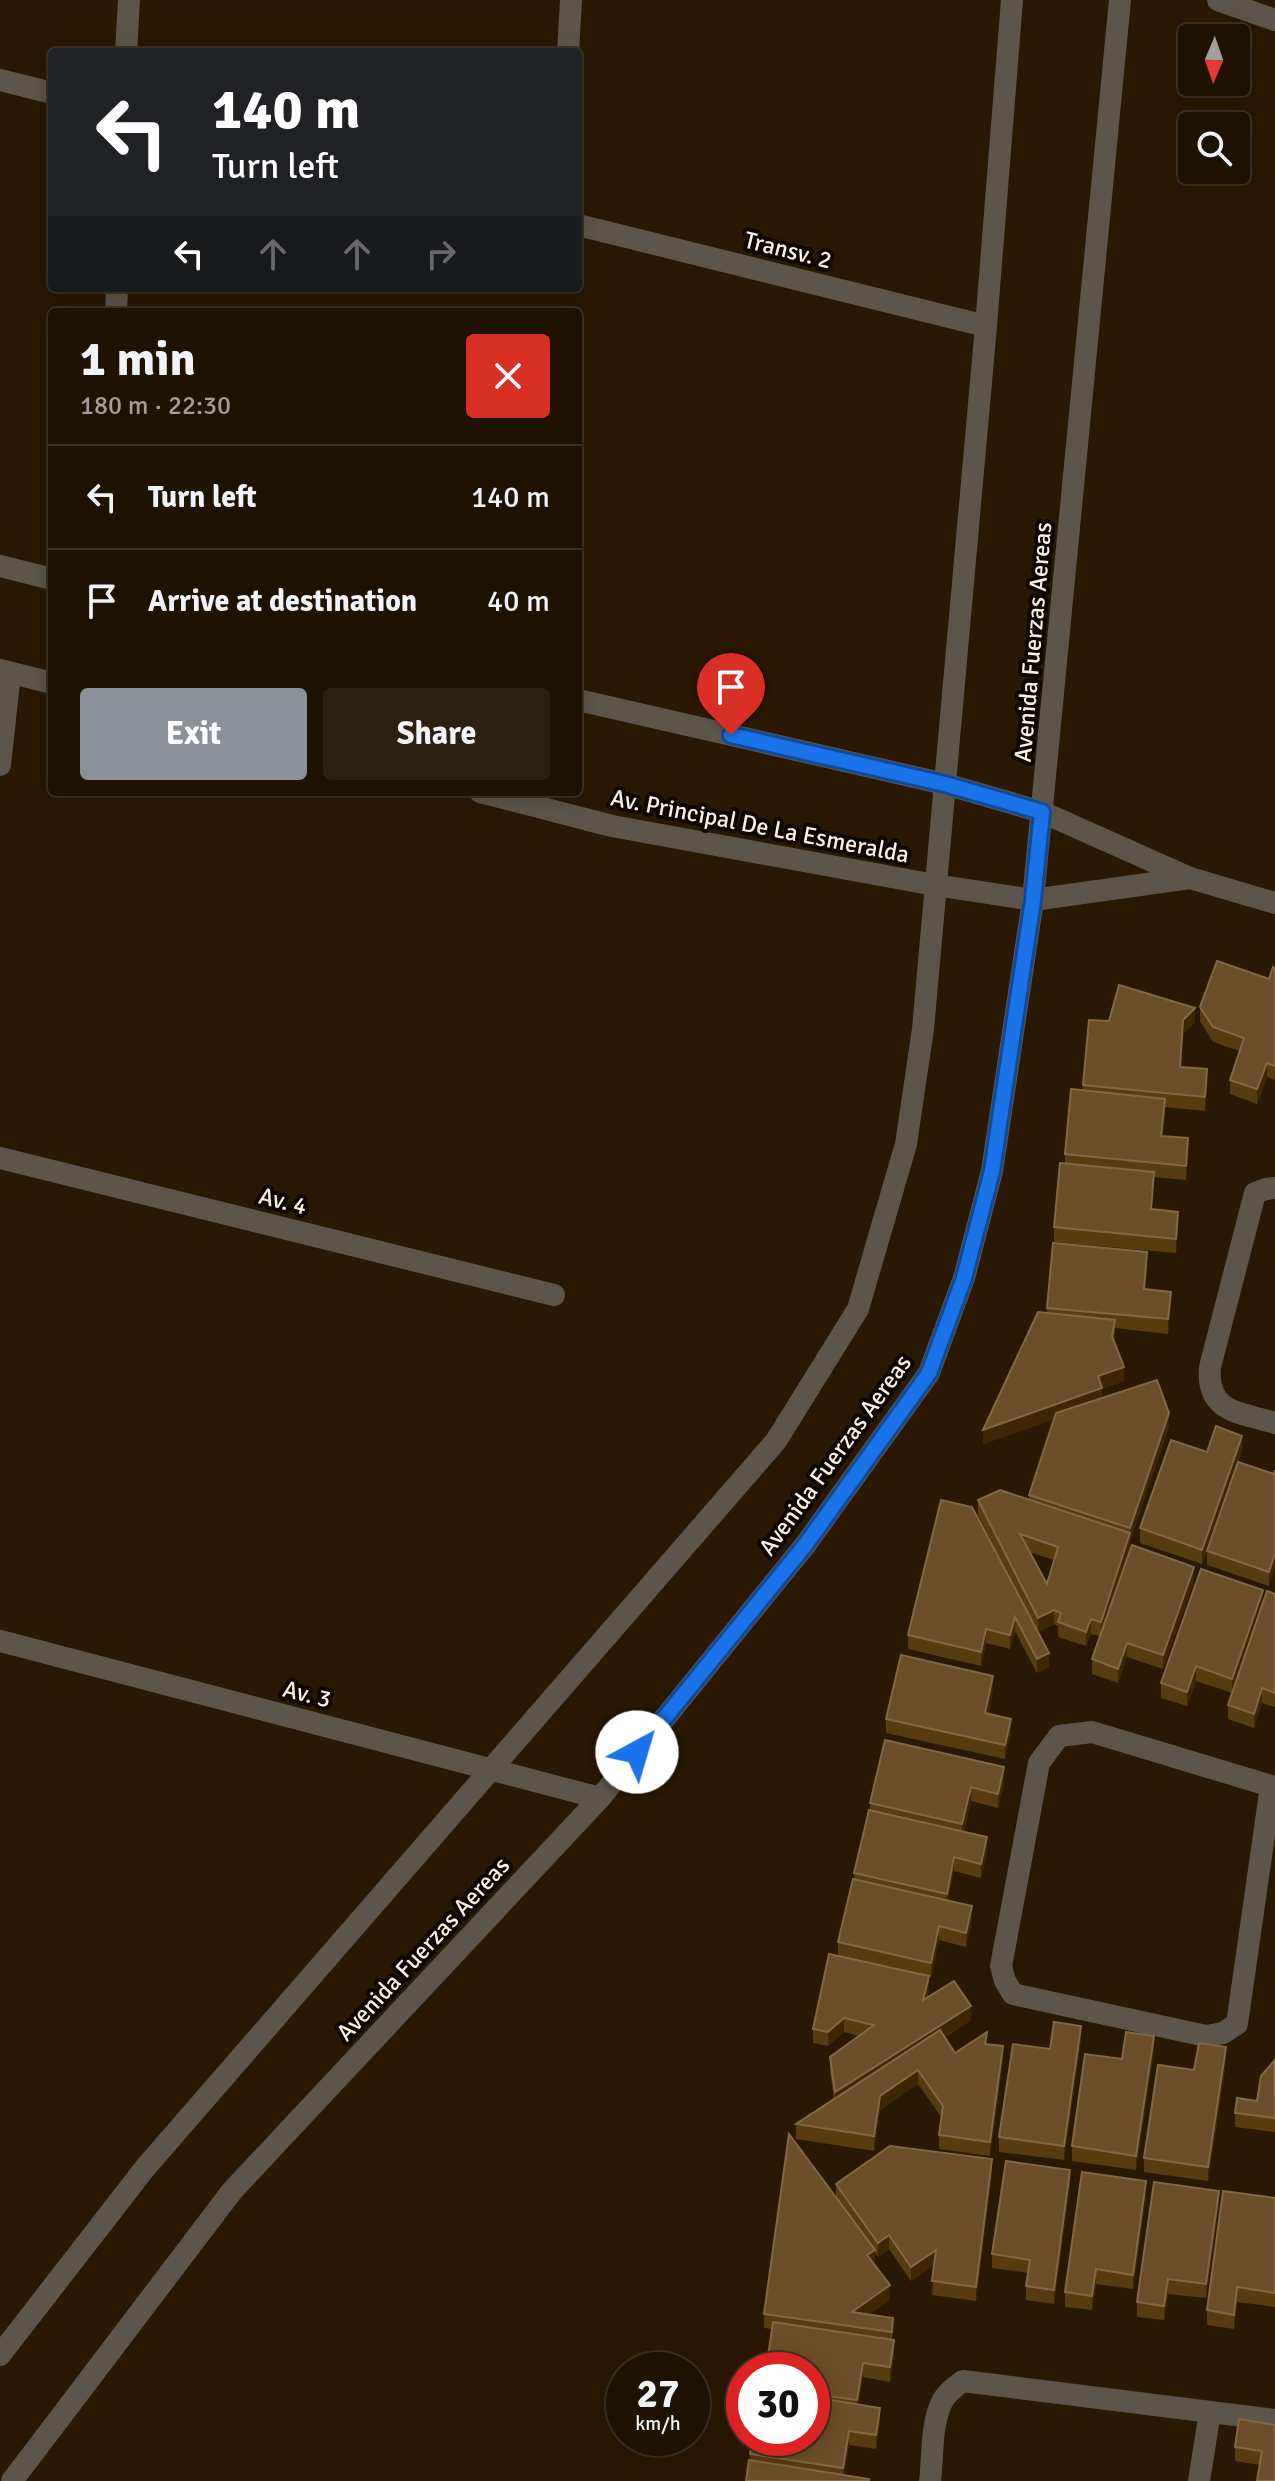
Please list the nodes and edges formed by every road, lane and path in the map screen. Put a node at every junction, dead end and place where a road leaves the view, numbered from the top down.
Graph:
1 (129, 0) edge
2 (571, 0) edge
3 (1012, 0) edge
4 (1120, 0) edge
5 (1218, 0) edge
6 (1275, 20) edge
7 (126, 48) edge
8 (568, 48) edge
9 (0, 80) edge
10 (48, 92) edge
11 (582, 226) edge
12 (986, 326) junction
13 (0, 566) edge
14 (48, 578) edge
15 (5, 671) edge
16 (48, 682) edge
17 (582, 701) edge
18 (0, 765) edge
19 (945, 784) junction
20 (496, 796) edge
21 (1042, 812) junction
22 (1190, 878) junction
23 (935, 885) junction
24 (1033, 900) junction
25 (1275, 903) edge
26 (0, 1158) edge
27 (1275, 1188) edge
28 (554, 1295) dead end
29 (1275, 1423) edge
30 (0, 1641) edge
31 (492, 1771) junction
32 (1273, 1787) edge
33 (600, 1798) junction
34 (0, 2355) edge
35 (1210, 2412) junction
36 (1275, 2420) edge
37 (12, 2481) edge
38 (930, 2481) edge
39 (1199, 2481) edge

1 - 7 street
2 - 8 street
3 - 12 street
4 - 21 street, Avenida Fuerzas Aereas
5 - 6 street
9 - 10 street
11 - 12 street, Transv. 2
12 - 19 street
13 - 14 street
15 - 16 street
15 - 18 street
17 - 19 street
19 - 21 street
19 - 23 street
20 - 23 street, Av. Principal De La Esmeralda
21 - 22 street
21 - 24 street, Avenida Fuerzas Aereas
22 - 24 street, Av. Principal De La Esmeralda
22 - 25 street
23 - 24 street, Av. Principal De La Esmeralda
23 - 31 street
24 - 33 street, Avenida Fuerzas Aereas
26 - 28 street, Av. 4
27 - 29 street
30 - 31 street, Av. 3
31 - 33 street, Av. 3
31 - 34 street
32 - 32 street
33 - 37 street, Avenida Fuerzas Aereas
35 - 36 street
35 - 38 street
35 - 39 street

